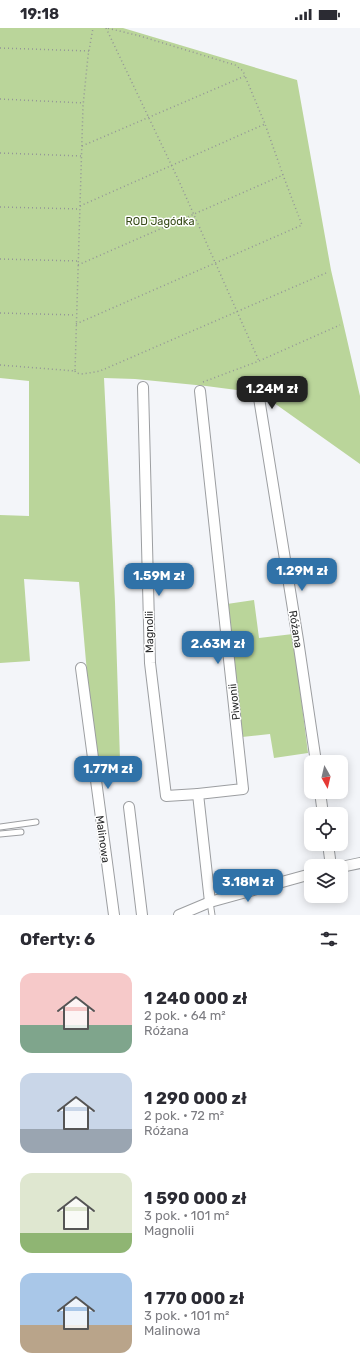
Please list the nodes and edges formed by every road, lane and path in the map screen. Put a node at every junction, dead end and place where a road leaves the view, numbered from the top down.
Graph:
1 (93, 28) edge
2 (107, 28) edge
3 (0, 48) edge
4 (89, 51) junction
5 (245, 76) junction
6 (0, 99) edge
7 (84, 103) junction
8 (149, 117) junction
9 (264, 124) junction
10 (82, 146) junction
11 (0, 153) edge
12 (82, 156) junction
13 (172, 166) junction
14 (283, 175) junction
15 (0, 206) edge
16 (80, 206) junction
17 (80, 209) junction
18 (194, 214) junction
19 (0, 259) edge
20 (78, 261) junction
21 (216, 263) junction
22 (78, 265) junction
23 (326, 273) dead end
24 (237, 311) junction
25 (0, 313) edge
26 (76, 315) junction
27 (76, 324) junction
28 (340, 325) dead end
29 (259, 361) junction
30 (0, 365) edge
31 (75, 371) junction
32 (143, 387) dead end
33 (201, 387) joint
34 (259, 398) dead end
35 (82, 668) dead end
36 (315, 755) edge
37 (198, 794) junction
38 (129, 807) dead end
39 (36, 822) dead end
40 (0, 827) edge
41 (21, 832) dead end
42 (0, 834) edge
43 (360, 863) edge
44 (348, 866) edge
45 (304, 876) edge
46 (210, 902) junction
47 (114, 915) edge
48 (142, 915) edge
49 (179, 915) edge
50 (212, 915) edge

1 - 4 path
2 - 5 path
2 - 8 path
3 - 4 path
4 - 7 path
5 - 8 path
5 - 9 path
6 - 7 path
7 - 10 path
8 - 10 path
8 - 13 path
9 - 13 path
9 - 14 path
10 - 12 path
11 - 12 path
12 - 16 path
13 - 16 path
13 - 18 path
14 - 18 path
14 - 21 path
15 - 17 path
16 - 17 path
17 - 20 path
18 - 21 path
18 - 22 path
19 - 20 path
20 - 22 path
21 - 24 path
21 - 27 path
22 - 26 path
23 - 24 path
24 - 29 path
24 - 31 path
25 - 26 path
26 - 27 path
27 - 31 path
28 - 29 path
29 - 33 path
30 - 31 path
32 - 37 street, Magnolii
33 - 37 street, Piwonii
34 - 36 street, Różana
35 - 47 street, Malinowa
37 - 46 street
38 - 48 street
39 - 40 lane
41 - 42 lane
43 - 44 street
45 - 46 street
46 - 49 street
46 - 50 lane

